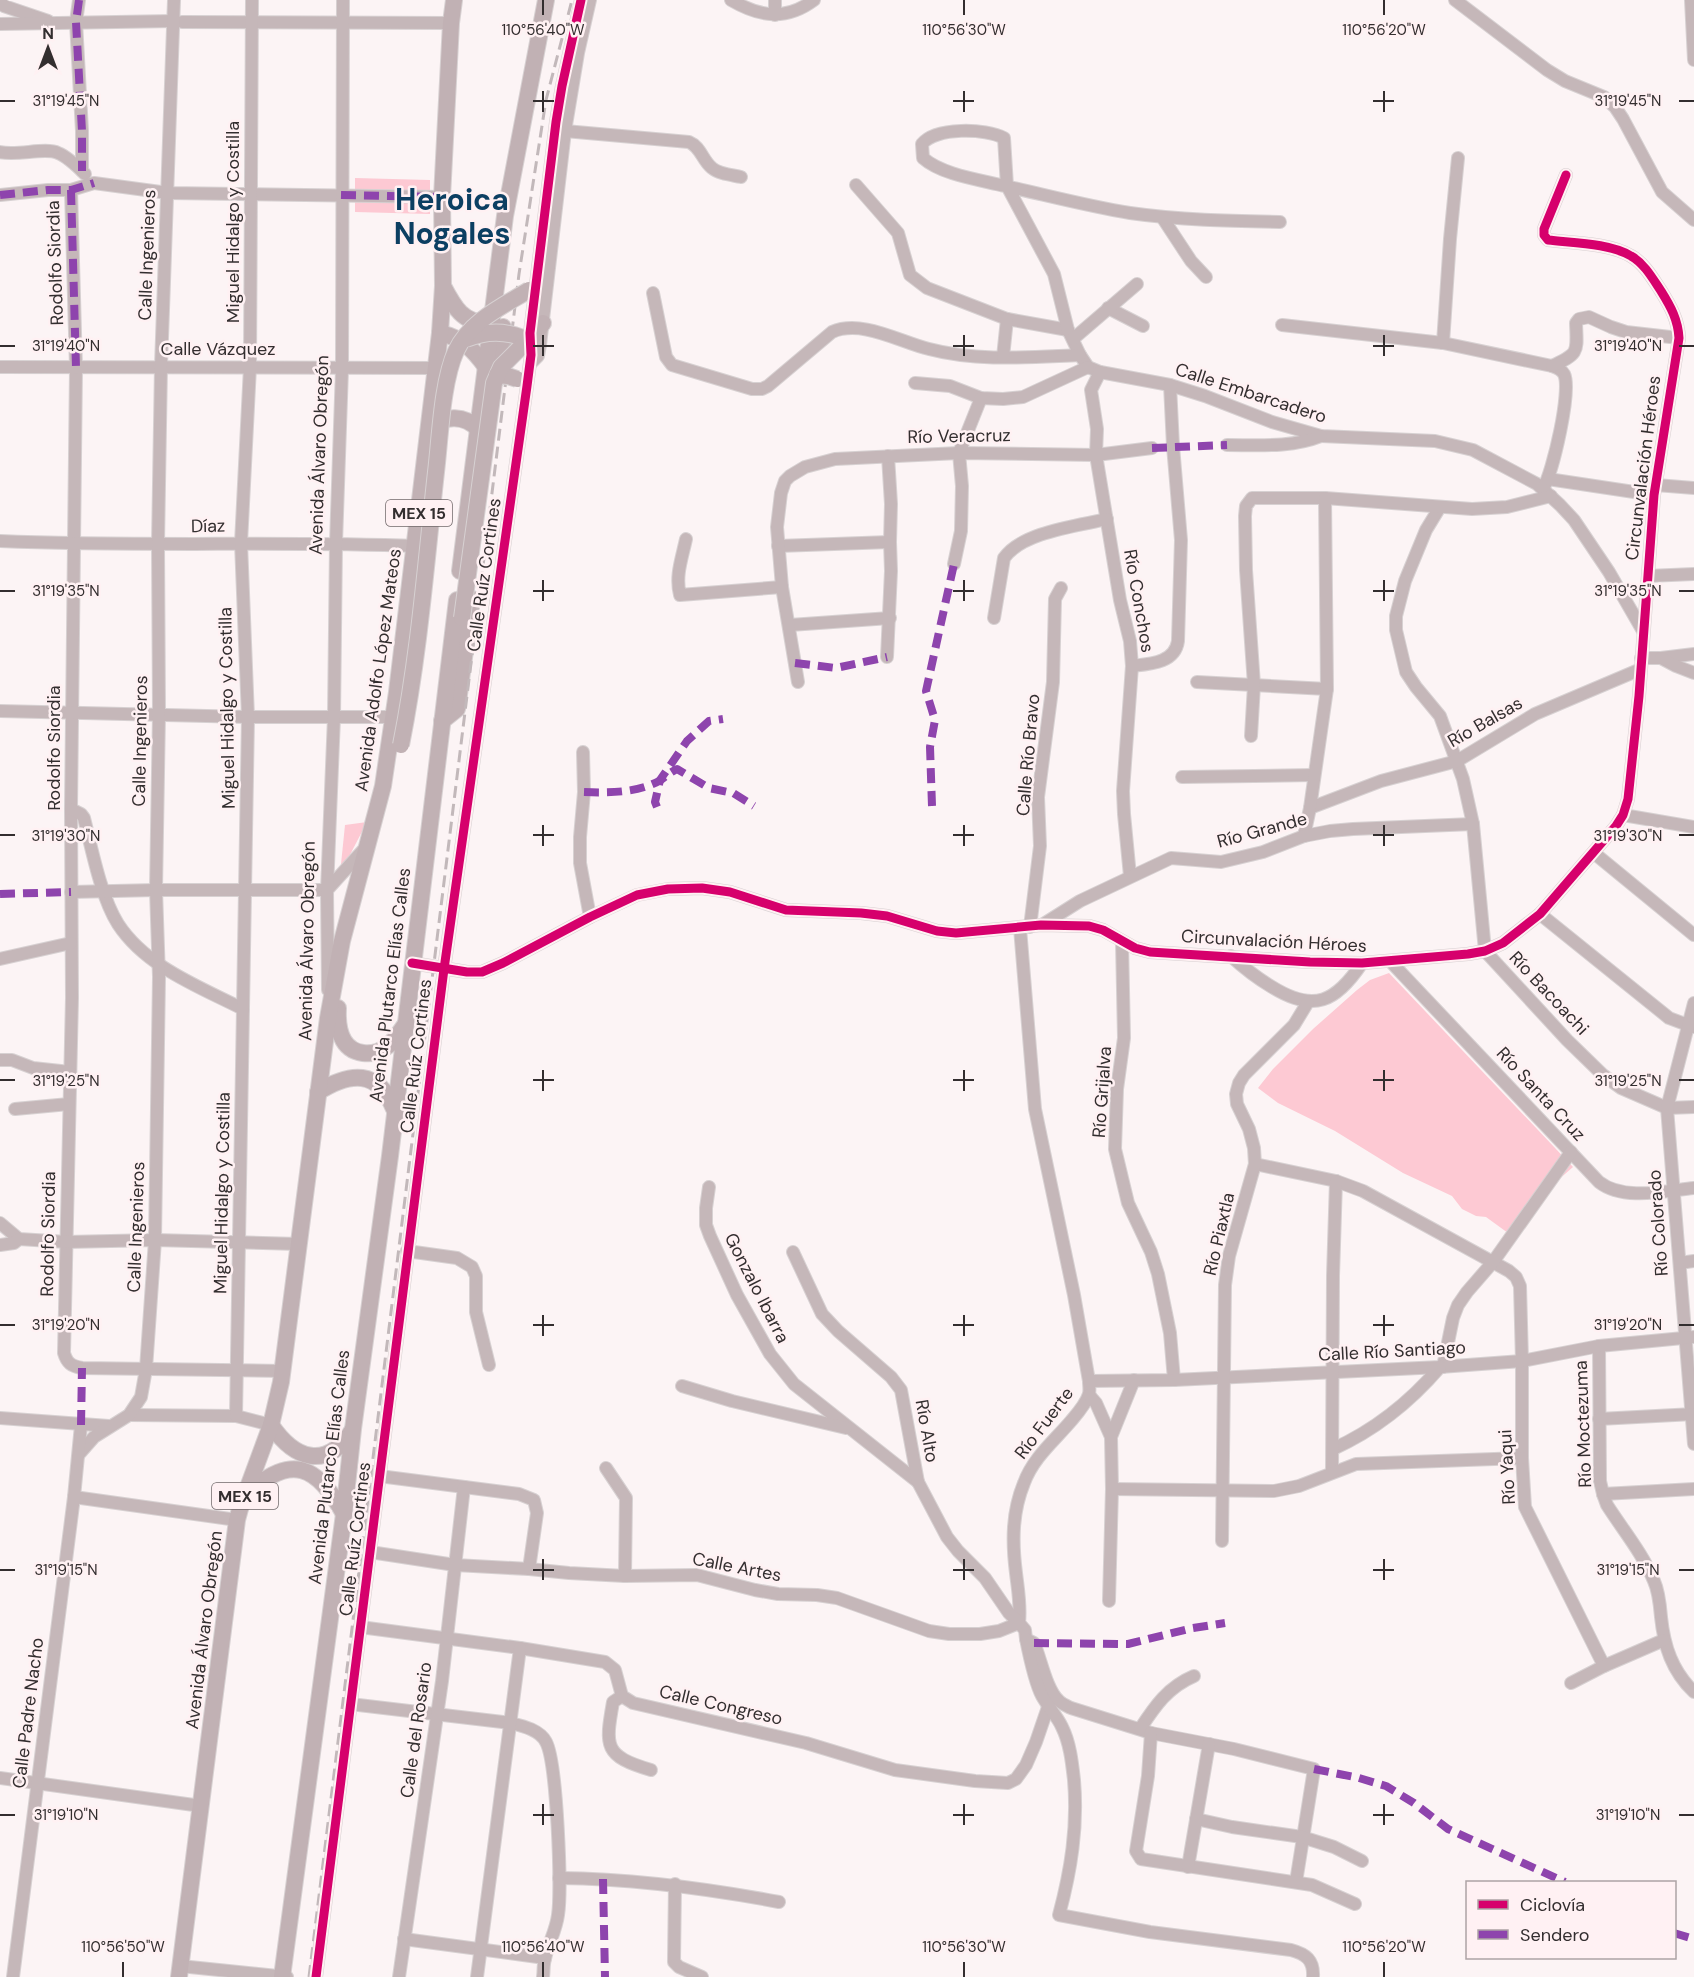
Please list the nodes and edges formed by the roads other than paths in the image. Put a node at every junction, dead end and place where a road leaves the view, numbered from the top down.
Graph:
1 (79, 0) edge
2 (174, 0) edge
3 (252, 0) edge
4 (343, 0) edge
5 (454, 0) edge
6 (546, 0) edge
7 (554, 0) edge
8 (581, 0) edge
9 (590, 0) edge
10 (731, 0) edge
11 (776, 0) edge
12 (814, 0) edge
13 (1455, 0) edge
14 (1691, 0) edge
15 (0, 1) edge
16 (775, 15) junction
17 (178, 21) junction
18 (252, 21) junction
19 (76, 22) junction
20 (343, 22) junction
21 (451, 23) junction
22 (0, 24) edge
23 (54, 24) junction
24 (1694, 59) edge
25 (565, 131) junction
26 (1, 152) edge
27 (1458, 158) dead end
28 (82, 171) junction
29 (1566, 174) dead end
30 (741, 177) dead end
31 (94, 183) junction
32 (856, 185) dead end
33 (1007, 186) junction
34 (71, 190) junction
35 (168, 193) junction
36 (252, 194) junction
37 (0, 195) edge
38 (341, 195) junction
39 (442, 197) junction
40 (1162, 217) junction
41 (1694, 220) edge
42 (1280, 222) dead end
43 (1206, 277) dead end
44 (1137, 284) dead end
45 (443, 286) junction
46 (532, 288) junction
47 (653, 293) dead end
48 (1108, 308) junction
49 (1007, 319) junction
50 (492, 323) junction
51 (543, 323) junction
52 (1282, 325) dead end
53 (1143, 326) dead end
54 (440, 333) junction
55 (1071, 335) junction
56 (1679, 338) junction
57 (463, 340) junction
58 (524, 342) junction
59 (1443, 343) junction
60 (1080, 355) junction
61 (1003, 357) junction
62 (534, 361) junction
63 (161, 366) junction
64 (1552, 366) junction
65 (0, 367) edge
66 (250, 367) junction
67 (1088, 367) junction
68 (76, 368) junction
69 (436, 368) junction
70 (342, 369) junction
71 (492, 371) junction
72 (1101, 372) junction
73 (522, 383) junction
74 (915, 383) dead end
75 (1170, 386) junction
76 (981, 398) junction
77 (429, 428) junction
78 (478, 429) junction
79 (1321, 436) junction
80 (1227, 445) dead end
81 (1152, 448) dead end
82 (959, 453) junction
83 (1096, 455) junction
84 (888, 456) junction
85 (1548, 488) junction
86 (1694, 488) edge
87 (1655, 490) junction
88 (1325, 498) junction
89 (1440, 507) junction
90 (1107, 519) junction
91 (686, 539) dead end
92 (0, 541) edge
93 (890, 542) junction
94 (241, 543) junction
95 (336, 543) junction
96 (74, 544) junction
97 (158, 544) junction
98 (416, 546) junction
99 (778, 546) junction
100 (954, 564) dead end
101 (1694, 574) edge
102 (1648, 576) junction
103 (782, 587) junction
104 (1061, 588) dead end
105 (890, 618) junction
106 (994, 618) dead end
107 (790, 624) junction
108 (1643, 632) junction
109 (1694, 654) edge
110 (887, 657) dead end
111 (1661, 658) junction
112 (1641, 664) junction
113 (1132, 666) junction
114 (1694, 672) edge
115 (798, 682) dead end
116 (1197, 682) dead end
117 (1254, 685) junction
118 (1327, 689) junction
119 (0, 711) edge
120 (72, 713) junction
121 (159, 714) junction
122 (248, 717) junction
123 (334, 717) junction
124 (393, 717) junction
125 (442, 721) junction
126 (1251, 736) dead end
127 (583, 752) dead end
128 (1457, 761) junction
129 (1314, 774) junction
130 (1182, 777) dead end
131 (383, 786) junction
132 (1310, 808) junction
133 (71, 809) junction
134 (1623, 815) junction
135 (1473, 824) junction
136 (1693, 828) edge
137 (1304, 836) junction
138 (366, 847) junction
139 (1594, 853) junction
140 (1130, 876) junction
141 (156, 890) junction
142 (327, 890) junction
143 (104, 891) junction
144 (245, 891) junction
145 (71, 892) junction
146 (352, 903) junction
147 (1540, 914) junction
148 (590, 917) junction
149 (1030, 927) junction
150 (1694, 935) edge
151 (1122, 941) junction
152 (71, 943) junction
153 (1485, 951) junction
154 (1231, 956) junction
155 (0, 958) edge
156 (1390, 961) junction
157 (412, 963) junction
158 (1362, 963) junction
159 (159, 965) junction
160 (444, 969) junction
161 (1308, 1002) junction
162 (1694, 1003) edge
163 (243, 1009) junction
164 (328, 1018) junction
165 (405, 1023) junction
166 (1690, 1027) edge
167 (0, 1060) edge
168 (70, 1072) junction
169 (318, 1092) junction
170 (69, 1104) junction
171 (1694, 1107) edge
172 (1667, 1108) junction
173 (15, 1109) dead end
174 (394, 1110) junction
175 (1571, 1152) junction
176 (1255, 1164) junction
177 (1336, 1181) junction
178 (709, 1187) dead end
179 (1694, 1188) edge
180 (1674, 1190) junction
181 (0, 1223) edge
182 (19, 1239) junction
183 (155, 1240) junction
184 (67, 1242) junction
185 (240, 1243) junction
186 (298, 1244) junction
187 (0, 1245) edge
188 (407, 1251) junction
189 (793, 1252) dead end
190 (1493, 1262) junction
191 (1694, 1262) edge
192 (1680, 1263) junction
193 (1689, 1337) edge
194 (1599, 1346) junction
195 (1522, 1361) junction
196 (489, 1365) dead end
197 (1441, 1367) junction
198 (146, 1369) junction
199 (236, 1371) junction
200 (283, 1371) junction
201 (1332, 1373) junction
202 (1223, 1378) junction
203 (1134, 1380) junction
204 (1174, 1380) junction
205 (1089, 1381) junction
206 (682, 1386) dead end
207 (1089, 1395) junction
208 (1693, 1414) edge
209 (129, 1415) junction
210 (237, 1416) junction
211 (0, 1418) edge
212 (1599, 1419) junction
213 (81, 1425) junction
214 (271, 1425) junction
215 (109, 1426) junction
216 (850, 1429) junction
217 (353, 1430) junction
218 (1111, 1437) junction
219 (1694, 1444) edge
220 (1333, 1449) junction
221 (79, 1454) junction
222 (1522, 1458) junction
223 (308, 1463) junction
224 (606, 1468) dead end
225 (1332, 1472) junction
226 (379, 1476) junction
227 (918, 1482) junction
228 (464, 1487) junction
229 (1112, 1489) junction
230 (1694, 1489) edge
231 (1223, 1490) junction
232 (1602, 1494) junction
233 (244, 1496) junction
234 (74, 1497) junction
235 (344, 1514) junction
236 (237, 1520) junction
237 (1221, 1541) dead end
238 (370, 1552) junction
239 (455, 1565) junction
240 (529, 1569) junction
241 (625, 1576) junction
242 (1109, 1601) dead end
243 (1019, 1623) junction
244 (360, 1627) junction
245 (447, 1639) junction
246 (1026, 1639) junction
247 (1664, 1640) junction
248 (520, 1648) junction
249 (1604, 1666) junction
250 (1194, 1676) dead end
251 (1571, 1683) dead end
252 (1694, 1692) edge
253 (622, 1696) junction
254 (350, 1704) junction
255 (1048, 1707) junction
256 (436, 1715) junction
257 (511, 1724) junction
258 (1146, 1731) junction
259 (1209, 1744) junction
260 (651, 1770) dead end
261 (0, 1778) edge
262 (37, 1783) junction
263 (201, 1806) junction
264 (1196, 1819) junction
265 (1302, 1837) junction
266 (1362, 1861) dead end
267 (1188, 1867) junction
268 (559, 1878) junction
269 (1296, 1882) junction
270 (675, 1884) junction
271 (779, 1902) dead end
272 (1355, 1904) dead end
273 (404, 1939) junction
274 (481, 1948) junction
275 (545, 1958) junction
276 (180, 1971) edge
277 (696, 1975) edge
278 (13, 1977) edge
279 (284, 1977) edge
280 (316, 1977) edge
281 (399, 1977) edge
282 (477, 1977) edge
283 (543, 1977) edge
284 (1313, 1977) edge

1 - 19 street
2 - 17 street, Calle Ingenieros
3 - 18 street, Miguel Hidalgo y Costilla
4 - 20 street, Avenida Álvaro Obregón
5 - 21 highway, Avenida Adolfo López Mateos / MEX 15
6 - 50 highway, Avenida Plutarco Elías Calles / MEX 15
7 - 125 highway
8 - 46 street
9 - 25 street, Calle Ruíz Cortines
10 - 16 street
11 - 16 street
12 - 16 street
13 - 41 street
14 - 24 street
15 - 23 street
17 - 18 street
17 - 19 street
17 - 35 street, Calle Ingenieros
18 - 20 street
18 - 36 street, Miguel Hidalgo y Costilla
19 - 23 street
19 - 28 street
20 - 21 street
20 - 38 street, Avenida Álvaro Obregón
21 - 39 highway, Avenida Adolfo López Mateos / MEX 15
22 - 23 street
25 - 30 street
25 - 51 street, Calle Ruíz Cortines
26 - 28 street
27 - 59 street
28 - 31 street
29 - 56 street, Circunvalación Héroes
31 - 34 street
31 - 35 street
32 - 49 street
33 - 33 street
33 - 40 street
33 - 55 street
34 - 37 street
34 - 68 street, Rodolfo Siordia
35 - 36 street
35 - 63 street, Calle Ingenieros
36 - 38 street
36 - 66 street, Miguel Hidalgo y Costilla
38 - 39 street
38 - 70 street, Avenida Álvaro Obregón
39 - 45 highway, Avenida Adolfo López Mateos / MEX 15
40 - 42 street
40 - 43 street
44 - 48 street
45 - 50 highway
45 - 54 highway, Avenida Adolfo López Mateos / MEX 15
46 - 57 highway, bridge
46 - 58 street
47 - 61 street
48 - 53 street
48 - 55 street
49 - 55 street
49 - 61 street
50 - 71 highway, Avenida Plutarco Elías Calles / MEX 15
51 - 58 highway
51 - 62 street, Calle Ruíz Cortines
52 - 59 street
54 - 69 highway, Avenida Adolfo López Mateos / MEX 15
54 - 71 highway
55 - 60 street
56 - 64 street
56 - 87 street, Circunvalación Héroes
57 - 58 highway, bridge
57 - 131 highway, bridge
58 - 62 highway
58 - 71 highway, bridge
59 - 64 street
60 - 61 street
60 - 67 street
62 - 73 street, Calle Ruíz Cortines
63 - 66 street, Calle Vázquez
63 - 68 street, Calle Vázquez
63 - 97 street, Calle Ingenieros
64 - 85 street
65 - 68 street, Calle Vázquez
66 - 70 street, Calle Vázquez
66 - 94 street, Miguel Hidalgo y Costilla
67 - 72 street, Calle Embarcadero
67 - 76 street
68 - 96 street, Rodolfo Siordia
69 - 70 street, Calle Vázquez
69 - 77 highway, Avenida Adolfo López Mateos / MEX 15
70 - 95 street, Avenida Álvaro Obregón
71 - 73 highway, bridge
71 - 78 highway, Avenida Plutarco Elías Calles / MEX 15
71 - 125 highway, bridge
72 - 75 street, Calle Embarcadero
72 - 83 street, Río Conchos
73 - 160 street, Calle Ruíz Cortines
74 - 76 street
75 - 79 street, Calle Embarcadero
75 - 113 street
76 - 82 street
77 - 78 highway
77 - 98 highway, Avenida Adolfo López Mateos / MEX 15
78 - 125 highway, Avenida Plutarco Elías Calles / MEX 15
79 - 80 street
79 - 85 street, Calle Embarcadero
81 - 83 street, Río Veracruz
82 - 83 street, Río Veracruz
82 - 84 street, Río Veracruz
82 - 100 street
83 - 90 street, Río Conchos
84 - 93 street
84 - 99 street, Río Veracruz
85 - 87 street
85 - 89 street
85 - 108 street, Calle Embarcadero
86 - 87 street
87 - 102 street, Circunvalación Héroes
88 - 89 street
88 - 117 street
88 - 118 street
89 - 128 street, Río Bacoachi
90 - 106 street
90 - 113 street, Río Conchos
91 - 103 street
92 - 96 street, Díaz
93 - 99 street
93 - 105 street
94 - 95 street, Díaz
94 - 97 street, Díaz
94 - 122 street, Miguel Hidalgo y Costilla
95 - 98 street, Díaz
95 - 123 street, Avenida Álvaro Obregón
96 - 97 street, Díaz
96 - 120 street, Rodolfo Siordia
97 - 121 street, Calle Ingenieros
98 - 124 highway, Avenida Adolfo López Mateos / MEX 15
99 - 103 street
101 - 102 street
102 - 108 street, Circunvalación Héroes
103 - 107 street
104 - 149 street, Calle Río Bravo
105 - 107 street
105 - 110 street
107 - 115 street
108 - 112 street, Circunvalación Héroes
109 - 111 street
111 - 112 street
111 - 114 street
112 - 128 street, Río Balsas
112 - 134 street, Circunvalación Héroes
113 - 140 street, Río Conchos
116 - 117 street
117 - 118 street
117 - 126 street
118 - 129 street
119 - 120 street
120 - 121 street
120 - 133 street, Rodolfo Siordia
121 - 122 street
121 - 141 street, Calle Ingenieros
122 - 123 street
122 - 144 street, Miguel Hidalgo y Costilla
123 - 124 street
123 - 142 street, Avenida Álvaro Obregón
124 - 131 highway, Avenida Adolfo López Mateos / MEX 15
125 - 157 highway, Avenida Plutarco Elías Calles / MEX 15
127 - 148 street
128 - 132 street, Río Balsas
128 - 135 street, Río Bacoachi
129 - 130 street
129 - 132 street
131 - 138 highway, Avenida Adolfo López Mateos / MEX 15
132 - 137 street
133 - 143 street
133 - 145 street, Rodolfo Siordia
134 - 136 street
134 - 139 street, Circunvalación Héroes
135 - 137 street, Río Grande
135 - 153 street, Río Bacoachi
137 - 140 street, Río Grande
138 - 142 street
138 - 146 highway, Avenida Adolfo López Mateos / MEX 15
139 - 147 street, Circunvalación Héroes
139 - 150 street
140 - 149 street, Río Grande
141 - 143 street
141 - 144 street
141 - 159 street, Calle Ingenieros
142 - 144 street
142 - 164 street, Avenida Álvaro Obregón
143 - 145 street
143 - 159 street
144 - 163 street, Miguel Hidalgo y Costilla
145 - 152 street, Rodolfo Siordia
146 - 164 highway, Avenida Adolfo López Mateos / MEX 15
146 - 165 highway
147 - 153 street, Circunvalación Héroes
147 - 166 street
148 - 149 street, Circunvalación Héroes
148 - 160 street, Circunvalación Héroes
149 - 151 street, Circunvalación Héroes
149 - 205 street, Río Fuerte
151 - 154 street, Circunvalación Héroes
151 - 204 street, Río Grijalva
152 - 155 street
152 - 168 street, Rodolfo Siordia
153 - 156 street, Circunvalación Héroes
153 - 172 street, Río Bacoachi
154 - 158 street, Circunvalación Héroes
154 - 161 street
156 - 158 street, Circunvalación Héroes
156 - 175 street, Río Santa Cruz
157 - 160 street, Circunvalación Héroes
157 - 165 highway, Avenida Plutarco Elías Calles / MEX 15
158 - 161 street
159 - 163 street
159 - 183 street, Calle Ingenieros
160 - 188 street, Calle Ruíz Cortines
161 - 176 street, Río Piaxtla
162 - 166 street, Río Colorado
163 - 185 street, Miguel Hidalgo y Costilla
164 - 169 highway, Avenida Álvaro Obregón / MEX 15
165 - 174 highway, Avenida Plutarco Elías Calles / MEX 15
166 - 172 street, Río Colorado
167 - 168 street
168 - 170 street, Rodolfo Siordia
169 - 174 highway
169 - 186 highway, Avenida Álvaro Obregón / MEX 15
170 - 173 street
170 - 184 street, Rodolfo Siordia
171 - 172 street, Río Bacoachi
172 - 180 street, Río Colorado
174 - 217 highway, Avenida Plutarco Elías Calles / MEX 15
175 - 180 street, Río Santa Cruz
175 - 190 street
176 - 177 street
176 - 202 street, Río Piaxtla
177 - 190 street, Río Yaqui
177 - 201 street
178 - 216 street, Gonzalo Ibarra
179 - 180 street, Río Santa Cruz
180 - 192 street, Río Colorado
181 - 182 street
182 - 184 street
182 - 187 street
183 - 184 street
183 - 185 street
183 - 198 street, Calle Ingenieros
184 - 198 street, Rodolfo Siordia
185 - 186 street
185 - 199 street, Miguel Hidalgo y Costilla
186 - 200 highway, Avenida Álvaro Obregón / MEX 15
188 - 196 street
188 - 226 street, Calle Ruíz Cortines
189 - 227 street, Río Alto
190 - 195 street, Río Yaqui
190 - 197 street
191 - 192 street
192 - 193 street, Río Colorado
193 - 194 street, Calle Río Santiago
193 - 208 street, Río Colorado
194 - 195 street, Calle Río Santiago
194 - 212 street, Río Moctezuma
195 - 197 street, Calle Río Santiago
195 - 222 street, Río Yaqui
197 - 201 street, Calle Río Santiago
197 - 220 street
198 - 199 street
198 - 209 street, Calle Ingenieros
199 - 200 street
199 - 210 street, Miguel Hidalgo y Costilla
200 - 214 highway, Avenida Álvaro Obregón / MEX 15
201 - 202 street, Calle Río Santiago
201 - 220 street
202 - 204 street, Calle Río Santiago
202 - 231 street, Río Piaxtla
203 - 204 street, Calle Río Santiago
203 - 205 street, Calle Río Santiago
203 - 218 street
205 - 207 street, Río Fuerte
206 - 216 street
207 - 218 street
207 - 243 street, Río Fuerte
208 - 212 street
208 - 219 street, Río Colorado
209 - 210 street
209 - 215 street
210 - 214 street
211 - 213 street
212 - 232 street, Río Moctezuma
213 - 215 street
213 - 221 street
214 - 223 highway
214 - 233 highway, Avenida Álvaro Obregón / MEX 15
215 - 221 street
216 - 227 street, Gonzalo Ibarra
217 - 223 highway
217 - 235 highway, Avenida Plutarco Elías Calles / MEX 15
218 - 229 street
220 - 225 street
221 - 234 street, Calle Padre Nacho
222 - 225 street
222 - 249 street, Río Yaqui
223 - 233 highway
223 - 235 highway
224 - 241 street
225 - 231 street
226 - 228 street
226 - 238 street, Calle Ruíz Cortines
227 - 243 street, Río Alto
228 - 239 street, Calle del Rosario
228 - 240 street
229 - 231 street
229 - 242 street
230 - 232 street
231 - 237 street, Río Piaxtla
232 - 247 street, Río Moctezuma
233 - 236 highway, Avenida Álvaro Obregón / MEX 15
234 - 236 street
234 - 262 street, Calle Padre Nacho
235 - 279 highway, Avenida Plutarco Elías Calles / MEX 15
236 - 263 highway, Avenida Álvaro Obregón / MEX 15
238 - 239 street, Calle Artes
238 - 244 street, Calle Ruíz Cortines
239 - 240 street, Calle Artes
239 - 245 street, Calle del Rosario
240 - 241 street, Calle Artes
241 - 243 street, Calle Artes
243 - 246 street, Río Fuerte
244 - 245 street
244 - 254 street, Calle Ruíz Cortines
245 - 248 street
245 - 256 street, Calle del Rosario
246 - 255 street
246 - 258 street, Río Fuerte
247 - 249 street
247 - 252 street, Río Moctezuma
248 - 253 street
248 - 257 street
249 - 251 street
250 - 258 street
253 - 255 street, Calle Congreso
253 - 260 street
254 - 256 street
254 - 280 street, Calle Ruíz Cortines
255 - 284 street
256 - 257 street
256 - 273 street, Calle del Rosario
257 - 268 street
257 - 274 street
258 - 259 street, Río Fuerte
258 - 267 street
259 - 264 street
259 - 265 street, Río Fuerte
261 - 262 street
262 - 263 street
262 - 278 street, Calle Padre Nacho
263 - 276 highway, Avenida Álvaro Obregón / MEX 15
264 - 265 street
264 - 267 street
265 - 266 street
265 - 269 street
267 - 269 street
268 - 270 street
268 - 275 street
269 - 272 street
270 - 271 street
270 - 277 street
273 - 274 street
273 - 281 street, Calle del Rosario
274 - 275 street
274 - 282 street
275 - 283 street
276 - 279 street

